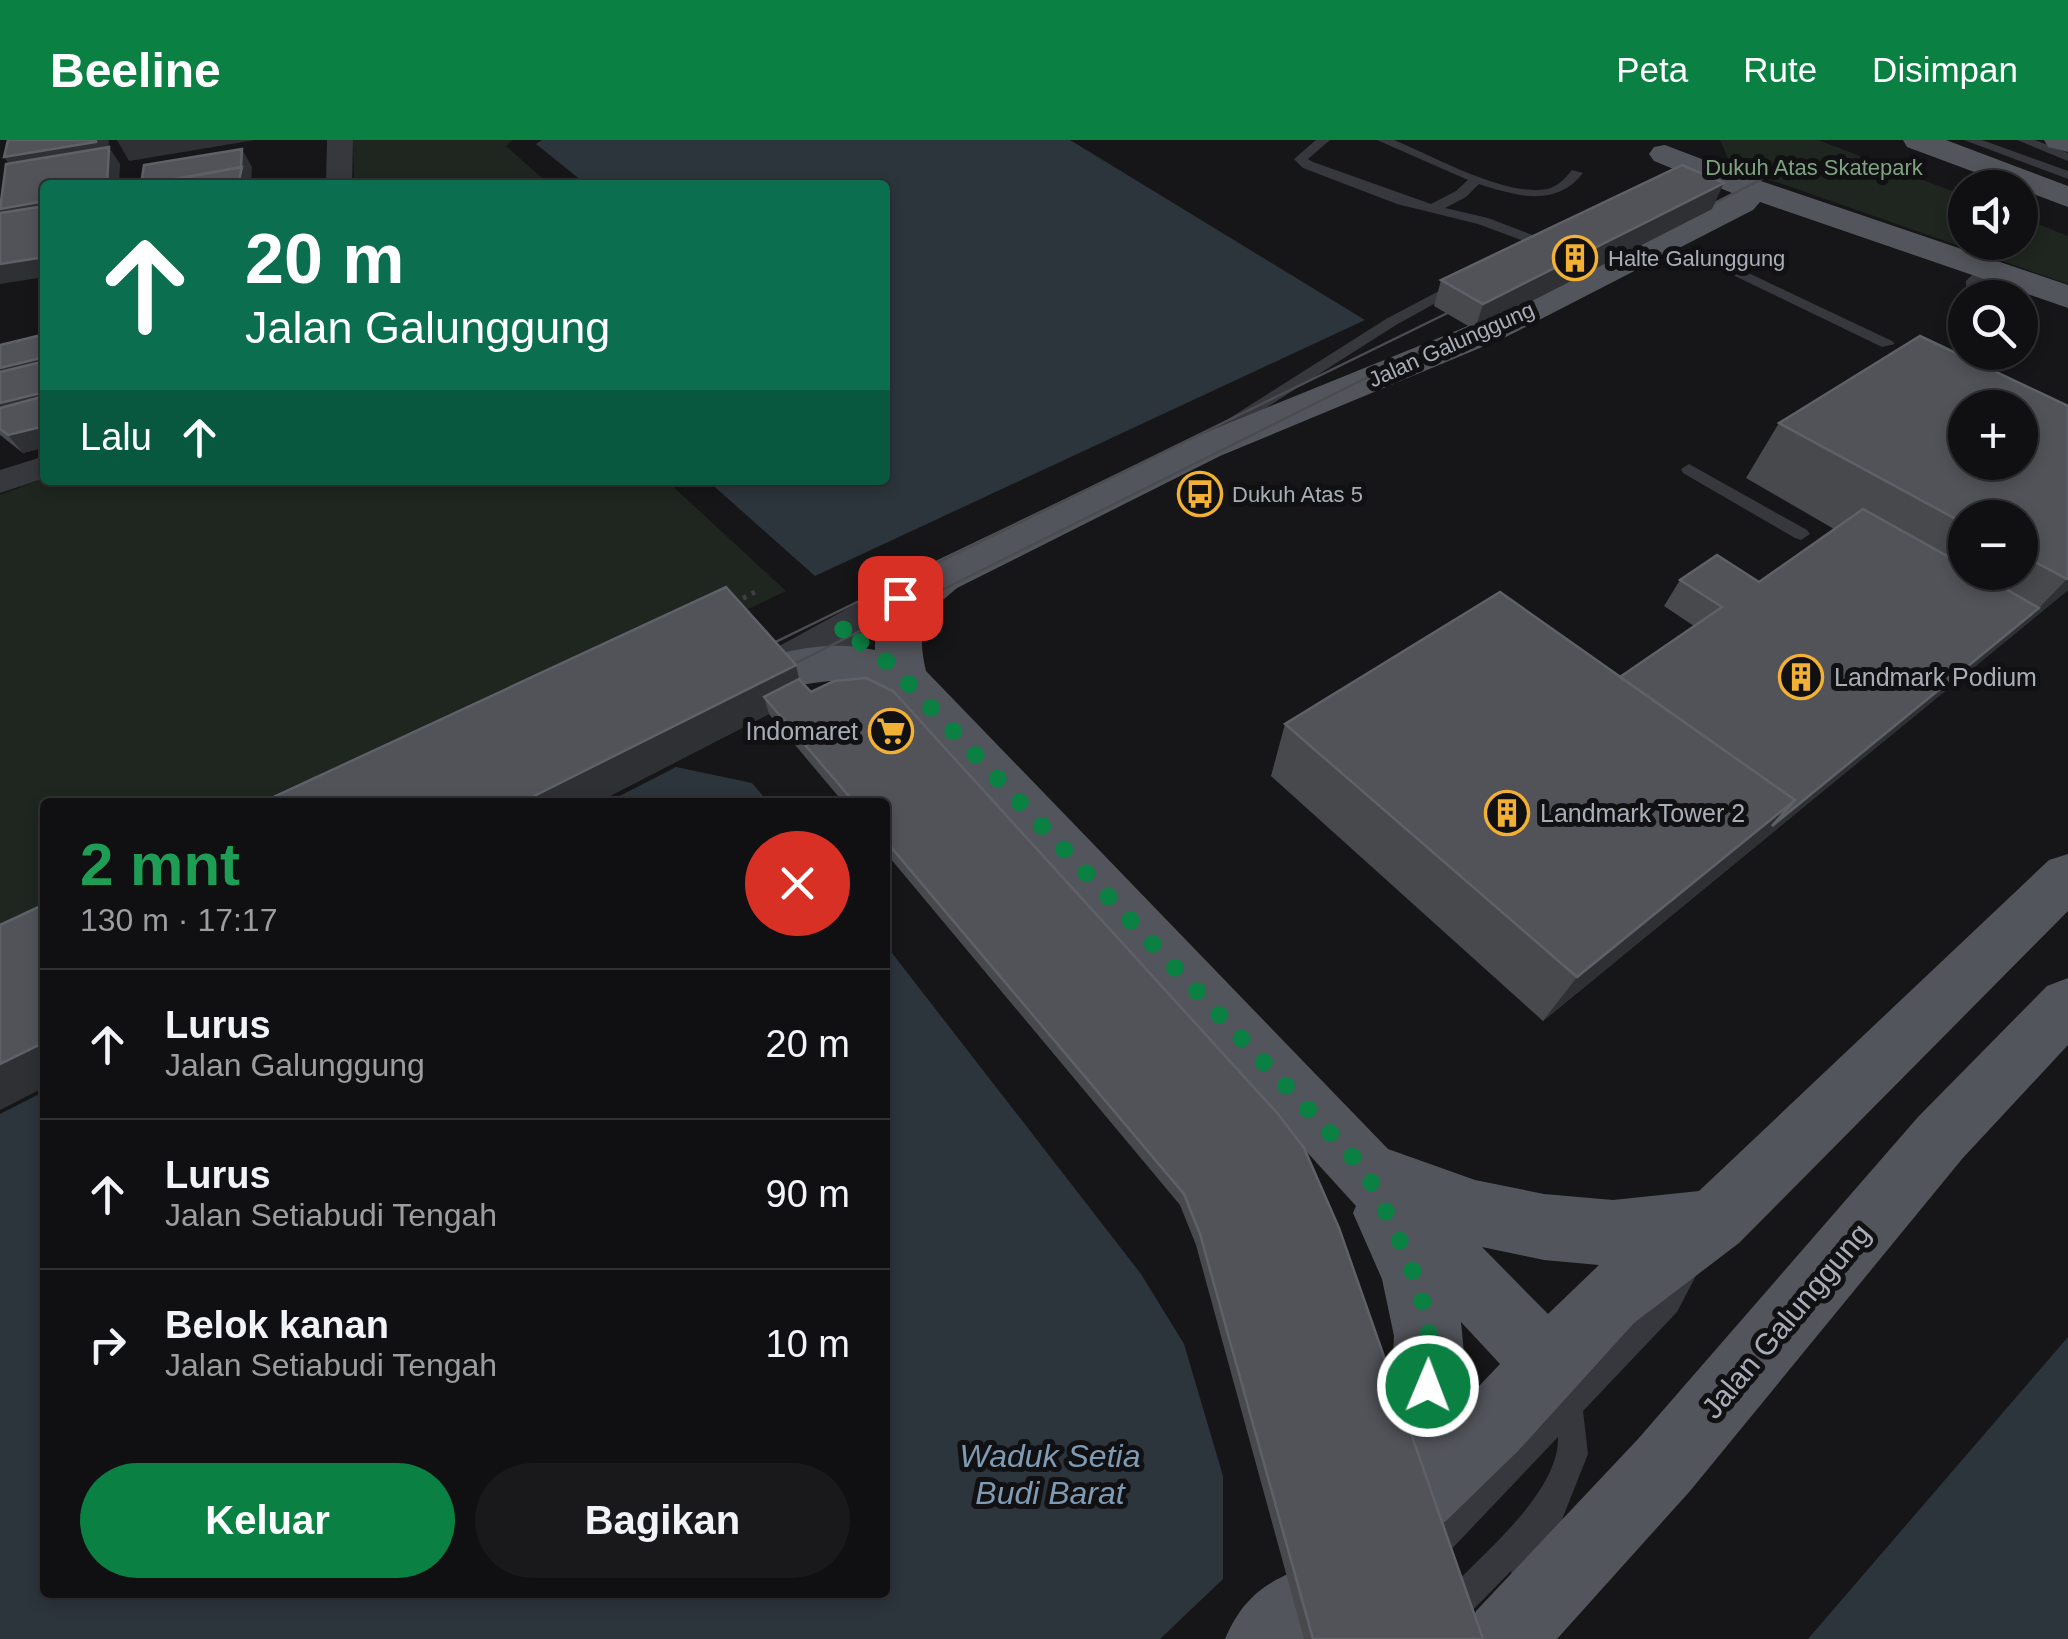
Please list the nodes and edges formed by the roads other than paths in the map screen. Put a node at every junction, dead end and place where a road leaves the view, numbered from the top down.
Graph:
1 (340, 140) edge
2 (1324, 140) edge
3 (1383, 140) edge
4 (1918, 140) edge
5 (1970, 140) edge
6 (2022, 140) edge
7 (2059, 140) edge
8 (2068, 143) edge
9 (1663, 147) edge
10 (2068, 156) edge
11 (1578, 173) dead end
12 (2068, 176) edge
13 (1476, 179) junction
14 (340, 180) edge
15 (1747, 196) junction
16 (2068, 197) edge
17 (1432, 209) junction
18 (1461, 218) junction
19 (1740, 273) dead end
20 (1483, 274) edge
21 (1979, 276) junction
22 (1984, 280) edge
23 (2068, 298) edge
24 (2038, 307) edge
25 (2068, 318) edge
26 (1887, 344) dead end
27 (40, 469) edge
28 (1690, 469) dead end
29 (1154, 471) junction
30 (0, 482) edge
31 (1801, 534) dead end
32 (941, 578) junction
33 (837, 633) junction
34 (759, 646) joint
35 (903, 678) junction
36 (2068, 876) edge
37 (2068, 1004) edge
38 (1365, 1170) junction
39 (1716, 1220) junction
40 (1556, 1385) junction
41 (1560, 1490) junction
42 (1486, 1628) edge

1 - 14 street
2 - 17 lane
3 - 13 lane
4 - 16 main road
5 - 12 lane
6 - 10 lane
7 - 8 main road
9 - 15 main road
11 - 13 lane
13 - 17 lane
15 - 21 main road
15 - 29 main road, Jalan Galunggung
17 - 18 lane
18 - 18 lane
19 - 26 lane
20 - 29 lane, Jalan Galunggung
21 - 22 main road
21 - 23 main road
24 - 25 main road
27 - 30 street
28 - 31 lane
29 - 32 main road, Jalan Galunggung
32 - 33 street
32 - 35 main road, Jalan Galunggung
33 - 34 street
33 - 35 street
34 - 35 main road
35 - 38 main road
36 - 39 main road
37 - 42 main road, Jalan Galunggung
38 - 39 main road
38 - 40 main road
38 - 40 main road
39 - 40 main road
40 - 41 lane
41 - 42 lane
41 - 42 lane

